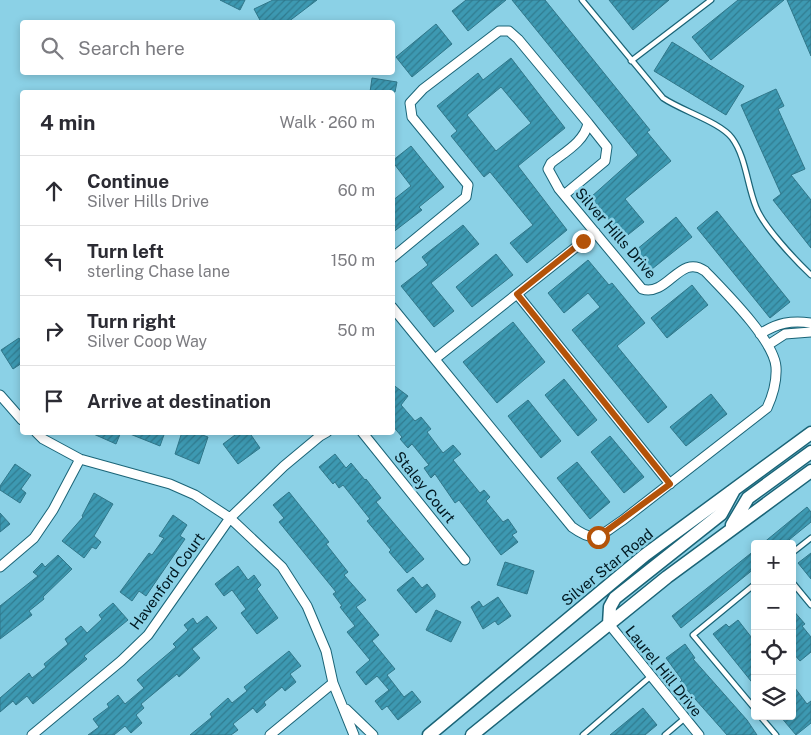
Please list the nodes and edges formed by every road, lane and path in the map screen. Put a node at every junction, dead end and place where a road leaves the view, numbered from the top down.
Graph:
1 (582, 0) edge
2 (710, 0) edge
3 (631, 61) junction
4 (588, 123) junction
5 (564, 195) junction
6 (595, 232) junction
7 (395, 256) edge
8 (811, 275) edge
9 (517, 294) junction
10 (395, 311) edge
11 (811, 323) edge
12 (811, 332) edge
13 (760, 334) junction
14 (768, 344) junction
15 (435, 359) junction
16 (0, 395) edge
17 (20, 418) edge
18 (811, 433) edge
19 (39, 435) edge
20 (322, 435) edge
21 (364, 435) edge
22 (811, 452) edge
23 (80, 459) junction
24 (811, 471) edge
25 (670, 484) junction
26 (735, 487) junction
27 (230, 518) junction
28 (728, 531) junction
29 (811, 538) edge
30 (796, 550) edge
31 (465, 560) dead end
32 (0, 567) edge
33 (754, 585) edge
34 (794, 585) edge
35 (811, 605) edge
36 (609, 624) junction
37 (651, 676) junction
38 (333, 683) junction
39 (751, 704) edge
40 (342, 706) junction
41 (685, 718) junction
42 (763, 720) edge
43 (32, 735) edge
44 (270, 735) edge
45 (354, 735) edge
46 (373, 735) edge
47 (429, 735) edge
48 (472, 735) edge
49 (582, 735) edge
50 (665, 735) edge
51 (699, 735) edge
52 (776, 735) edge

1 - 3 lane
2 - 3 lane
3 - 8 lane
4 - 5 street, Silver Hills Drive
4 - 5 street
4 - 7 street
5 - 6 street, Silver Hills Drive
6 - 9 street
6 - 13 street, Silver Hills Drive
9 - 15 street
9 - 25 street
10 - 15 street, Silver Hills Drive
11 - 13 street
12 - 14 street
13 - 14 street, Silver Hills Drive
14 - 25 street, Silver Hills Drive
15 - 25 street, Silver Hills Drive
16 - 17 street
18 - 26 main road, Silver Star Road
19 - 23 street
20 - 27 street
21 - 31 street, Staley Court
22 - 28 main road
23 - 27 street
23 - 32 street
24 - 28 main road
26 - 36 main road
26 - 47 main road, Silver Star Road
27 - 38 street
27 - 43 street, Havenford Court
28 - 36 main road
29 - 30 lane
33 - 39 lane
34 - 35 lane
36 - 37 street, Laurel Hill Drive
36 - 48 main road
37 - 41 street, Laurel Hill Drive
37 - 49 lane
38 - 40 street
38 - 44 street
40 - 45 street
40 - 46 street
41 - 50 lane
41 - 51 street, Laurel Hill Drive
42 - 52 lane

